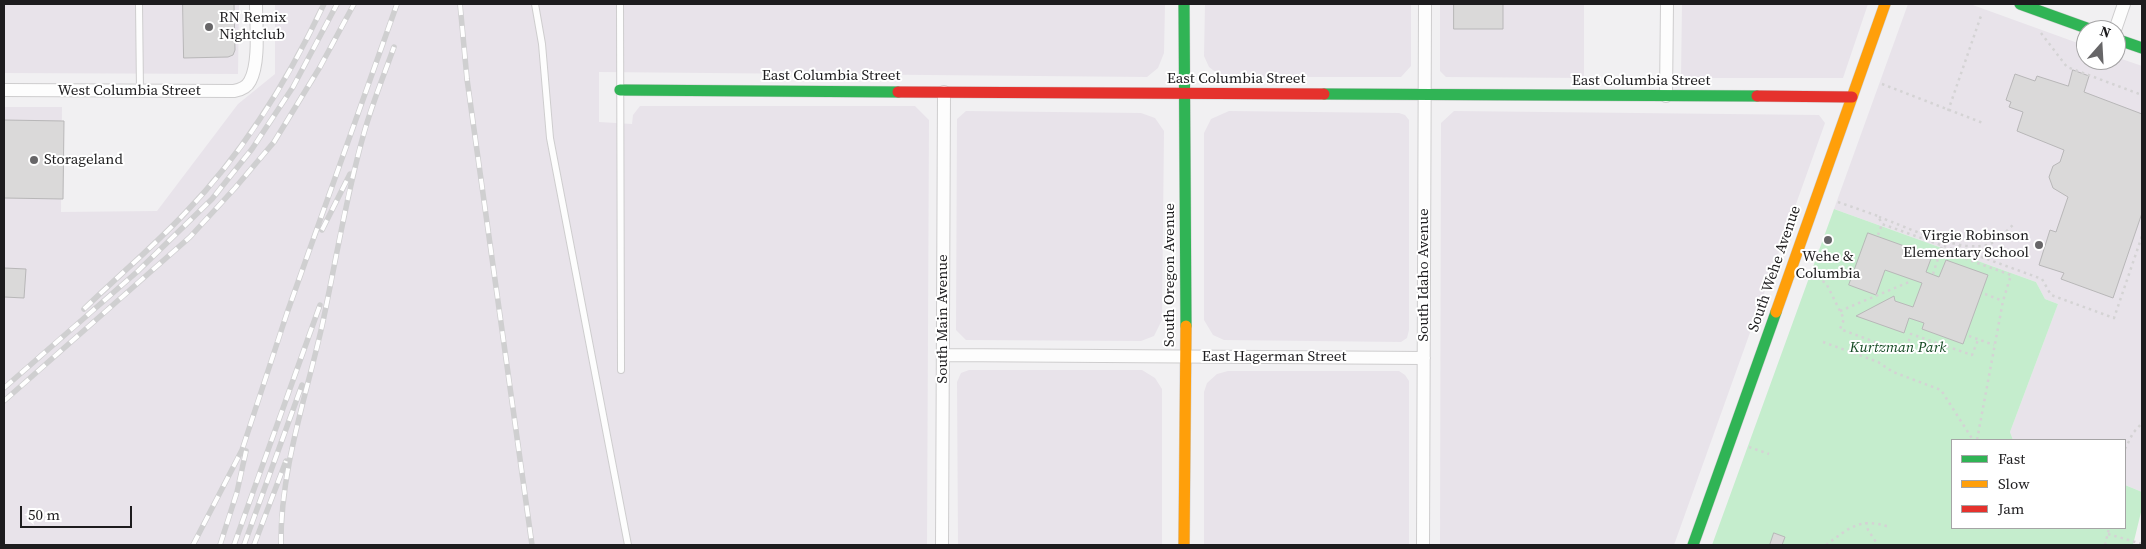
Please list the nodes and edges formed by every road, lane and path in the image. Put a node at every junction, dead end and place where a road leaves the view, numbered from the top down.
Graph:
1 (139, 4) edge
2 (256, 4) edge
3 (535, 4) edge
4 (620, 4) edge
5 (1184, 4) edge
6 (1425, 4) edge
7 (1667, 4) edge
8 (1885, 4) edge
9 (2020, 4) edge
10 (2124, 4) edge
11 (1982, 13) dead end
12 (2118, 20) edge
13 (2076, 24) edge
14 (2041, 33) dead end
15 (2126, 42) edge
16 (2142, 48) edge
17 (1882, 84) dead end
18 (4, 90) edge
19 (620, 90) junction
20 (140, 91) junction
21 (944, 92) junction
22 (1184, 93) junction
23 (1425, 95) junction
24 (2142, 95) edge
25 (1666, 96) junction
26 (1852, 97) junction
27 (1948, 110) junction
28 (1983, 123) dead end
29 (1838, 202) dead end
30 (1878, 216) junction
31 (1882, 224) junction
32 (2012, 225) dead end
33 (1878, 235) dead end
34 (2142, 236) edge
35 (1959, 245) junction
36 (1942, 246) junction
37 (1933, 274) dead end
38 (1811, 275) dead end
39 (1910, 282) dead end
40 (1985, 294) dead end
41 (2003, 301) junction
42 (1840, 312) junction
43 (1969, 336) dead end
44 (1978, 340) junction
45 (1823, 342) dead end
46 (1994, 346) junction
47 (943, 355) junction
48 (1186, 357) junction
49 (1424, 358) junction
50 (621, 370) dead end
51 (2142, 423) edge
52 (1971, 439) edge
53 (1977, 439) edge
54 (1749, 447) dead end
55 (2126, 447) edge
56 (1769, 454) dead end
57 (1866, 522) junction
58 (1889, 527) dead end
59 (2109, 529) edge
60 (2108, 534) junction
61 (2142, 544) edge
62 (628, 545) edge
63 (942, 545) edge
64 (1184, 545) edge
65 (1423, 545) edge
66 (1693, 545) edge
67 (1826, 545) edge
68 (1878, 545) edge
69 (2106, 545) edge

1 - 20 lane
2 - 20 street, West Columbia Street
3 - 62 lane
4 - 19 lane
5 - 22 street, South Oregon Avenue
6 - 23 street, South Idaho Avenue
7 - 25 street
8 - 26 street, South Wehe Avenue
9 - 13 street
10 - 12 street
11 - 27 path
14 - 24 path
15 - 16 street
17 - 27 path
18 - 20 street, West Columbia Street
19 - 21 street, East Columbia Street
19 - 50 lane
21 - 22 street, East Columbia Street
21 - 47 street, South Main Avenue
22 - 23 street, East Columbia Street
22 - 48 street, South Oregon Avenue
23 - 25 street, East Columbia Street
23 - 49 street, South Idaho Avenue
25 - 26 street, East Columbia Street
26 - 66 street, South Wehe Avenue
27 - 28 path
29 - 30 path
30 - 31 path
30 - 35 path
31 - 33 path
31 - 36 path
32 - 35 path
34 - 35 path
36 - 37 path
36 - 41 path
38 - 42 path
39 - 42 path
40 - 41 path
41 - 46 path
42 - 44 path
43 - 44 path
44 - 46 path
45 - 52 path
46 - 53 path
47 - 48 street, East Hagerman Street
47 - 63 street, South Main Avenue
48 - 49 street, East Hagerman Street
48 - 64 street, South Oregon Avenue
49 - 65 street, South Idaho Avenue
51 - 55 path
54 - 56 path
57 - 58 path
57 - 67 path
57 - 68 path
59 - 60 path
60 - 61 path
60 - 69 path

